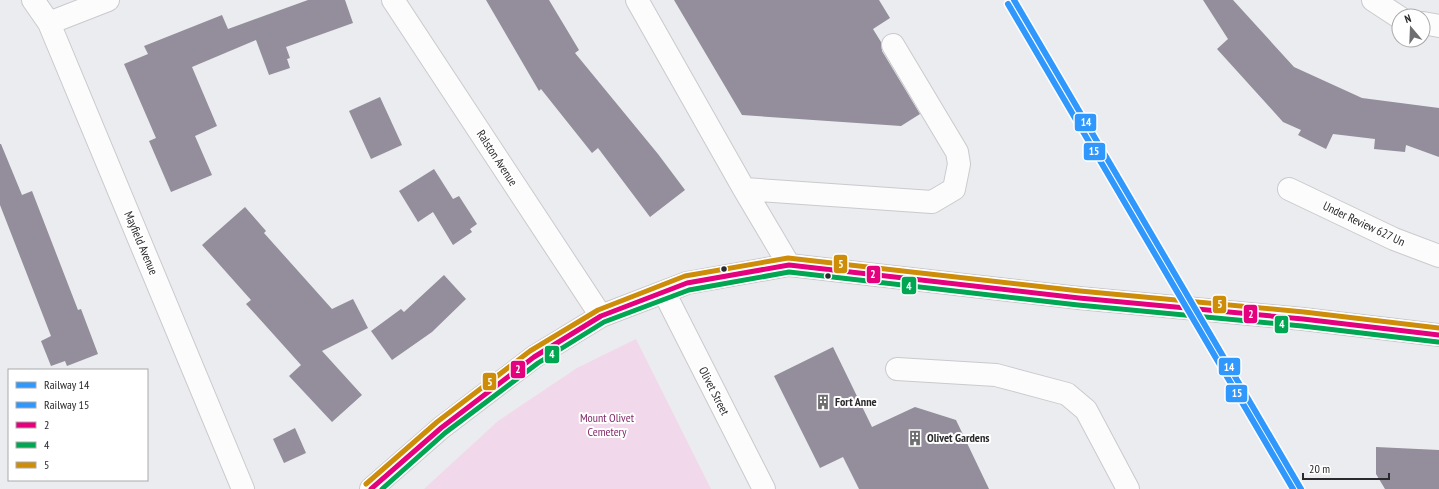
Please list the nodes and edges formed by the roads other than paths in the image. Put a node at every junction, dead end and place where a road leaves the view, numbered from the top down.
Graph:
1 (33, 0) edge
2 (108, 0) edge
3 (393, 0) edge
4 (637, 0) edge
5 (1373, 0) edge
6 (1391, 12) edge
7 (49, 23) junction
8 (893, 45) dead end
9 (744, 189) junction
10 (1289, 189) dead end
11 (1439, 256) edge
12 (789, 265) junction
13 (664, 292) junction
14 (601, 316) junction
15 (1439, 336) edge
16 (897, 369) dead end
17 (243, 489) edge
18 (371, 489) edge
19 (764, 489) edge
20 (1128, 489) edge

1 - 7 street, Mayfield Avenue
2 - 7 street
3 - 14 street, Ralston Avenue
4 - 9 street
5 - 6 street
7 - 17 street, Mayfield Avenue
8 - 9 street
9 - 12 street
10 - 11 street, Under Review 627 Un
12 - 13 street
12 - 15 street
13 - 14 street
13 - 19 street, Olivet Street
14 - 18 street
16 - 20 street

